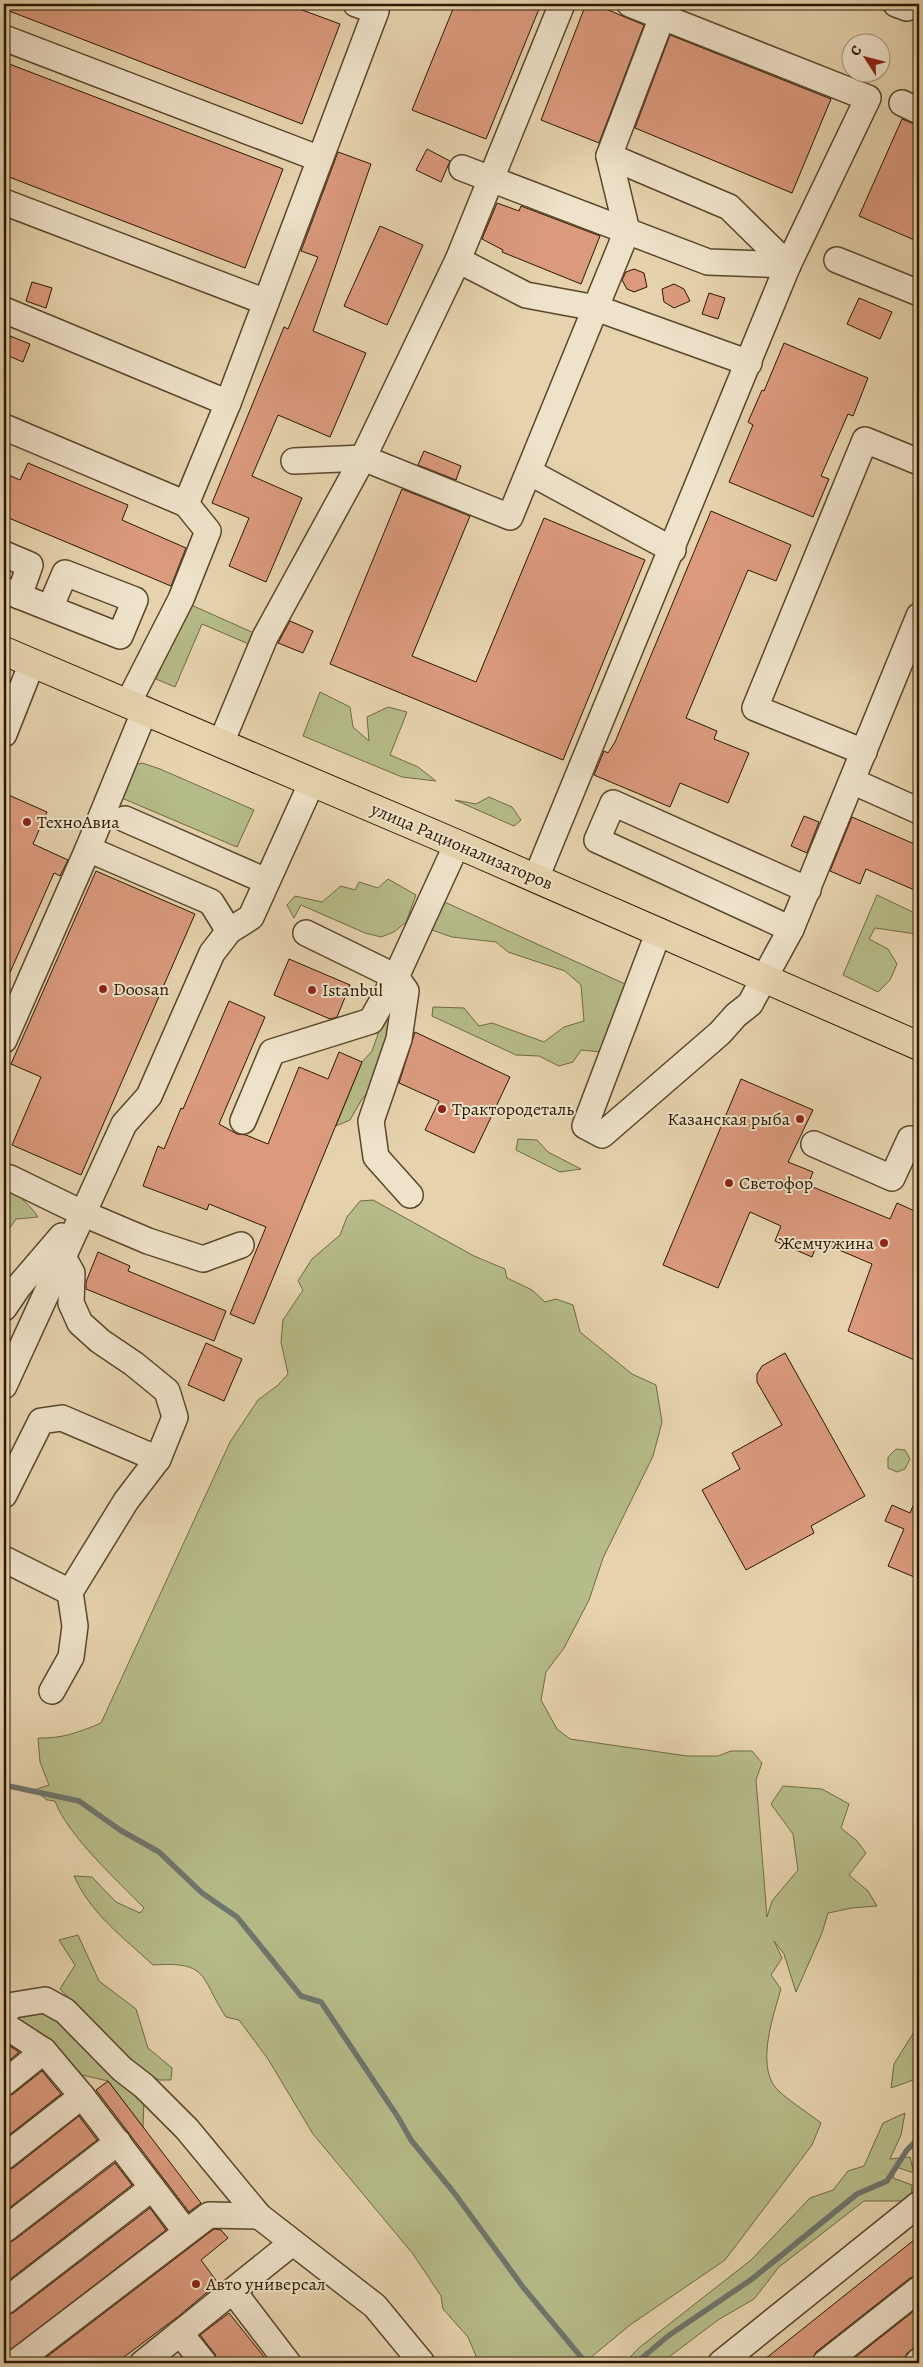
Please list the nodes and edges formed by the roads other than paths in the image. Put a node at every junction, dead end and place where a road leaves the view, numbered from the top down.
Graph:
1 (562, 4) edge
2 (630, 4) edge
3 (375, 6) edge
4 (662, 17) junction
5 (4, 38) edge
6 (609, 156) junction
7 (320, 159) junction
8 (462, 168) dead end
9 (491, 178) junction
10 (4, 202) edge
11 (627, 230) junction
12 (458, 260) junction
13 (837, 260) dead end
14 (788, 265) junction
15 (919, 293) edge
16 (266, 302) junction
17 (596, 308) junction
18 (4, 310) edge
19 (749, 363) junction
20 (228, 402) junction
21 (4, 427) edge
22 (363, 458) junction
23 (294, 461) dead end
24 (919, 462) edge
25 (529, 472) junction
26 (186, 504) junction
27 (673, 550) junction
28 (4, 554) edge
29 (11, 593) edge
30 (50, 608) dead end
31 (919, 616) edge
32 (4, 651) edge
33 (32, 663) junction
34 (136, 706) junction
35 (4, 734) edge
36 (221, 743) junction
37 (864, 752) junction
38 (852, 781) junction
39 (312, 782) junction
40 (919, 811) edge
41 (125, 819) dead end
42 (457, 844) junction
43 (88, 849) junction
44 (536, 878) junction
45 (266, 881) junction
46 (808, 890) junction
47 (792, 929) junction
48 (229, 931) junction
49 (659, 931) junction
50 (306, 933) dead end
51 (396, 977) junction
52 (766, 978) junction
53 (4, 1040) edge
54 (919, 1046) edge
55 (243, 1121) dead end
56 (910, 1139) dead end
57 (814, 1144) dead end
58 (10, 1178) dead end
59 (410, 1195) dead end
60 (82, 1213) junction
61 (241, 1245) dead end
62 (62, 1255) junction
63 (4, 1308) edge
64 (4, 1386) edge
65 (158, 1459) junction
66 (4, 1495) edge
67 (4, 1559) edge
68 (70, 1592) junction
69 (52, 1691) dead end
70 (4, 2012) edge
71 (4, 2025) edge
72 (44, 2051) junction
73 (4, 2083) edge
74 (82, 2096) junction
75 (118, 2142) junction
76 (4, 2157) edge
77 (152, 2188) junction
78 (919, 2204) edge
79 (259, 2216) junction
80 (4, 2230) edge
81 (186, 2232) junction
82 (292, 2243) junction
83 (919, 2289) edge
84 (233, 2291) junction
85 (4, 2302) edge
86 (180, 2333) junction
87 (26, 2360) edge
88 (143, 2363) edge
89 (204, 2363) edge
90 (288, 2363) edge
91 (422, 2363) edge
92 (721, 2363) edge
93 (825, 2363) edge

1 - 9 lane
2 - 4 lane
3 - 7 lane
4 - 6 lane
4 - 14 lane
5 - 7 lane
6 - 11 lane
6 - 14 lane
7 - 16 lane
8 - 9 lane
9 - 11 lane
9 - 12 lane
10 - 16 lane
11 - 14 lane
11 - 17 lane
12 - 17 lane
12 - 22 lane
13 - 15 lane
14 - 19 lane
16 - 20 lane
17 - 19 lane
17 - 25 lane
18 - 20 lane
19 - 27 lane
20 - 26 lane
21 - 26 lane
22 - 23 lane
22 - 25 lane
22 - 36 lane
24 - 37 lane
25 - 27 lane
26 - 34 lane
27 - 44 lane
28 - 29 lane
29 - 30 lane
31 - 37 lane
32 - 33 main road, улица Рационализаторов
33 - 34 main road, улица Рационализаторов
33 - 35 lane
34 - 36 main road, улица Рационализаторов
34 - 43 lane
36 - 39 main road, улица Рационализаторов
37 - 38 lane
38 - 40 lane
38 - 46 lane
39 - 42 main road, улица Рационализаторов
39 - 45 lane
41 - 45 lane
42 - 44 main road, улица Рационализаторов
42 - 51 lane
43 - 48 lane
43 - 53 lane
44 - 49 main road, улица Рационализаторов
45 - 48 lane
46 - 47 lane
46 - 47 lane
47 - 52 lane
48 - 60 lane
49 - 52 main road, улица Рационализаторов
49 - 52 lane
50 - 51 lane
51 - 55 lane
51 - 59 lane
52 - 54 main road, улица Рационализаторов
56 - 57 lane
58 - 60 lane
60 - 61 lane
60 - 62 lane
60 - 63 lane
62 - 64 lane
62 - 65 lane
65 - 66 lane
65 - 68 lane
67 - 68 lane
68 - 69 lane
70 - 79 lane
71 - 72 lane
72 - 73 lane
72 - 74 lane
74 - 75 lane
74 - 76 lane
75 - 77 lane
75 - 80 lane
77 - 81 lane
77 - 85 lane
78 - 92 lane
79 - 81 lane
79 - 82 lane
81 - 87 lane
82 - 84 lane
82 - 91 lane
83 - 93 lane
84 - 86 lane
84 - 90 lane
86 - 88 lane
86 - 89 lane

